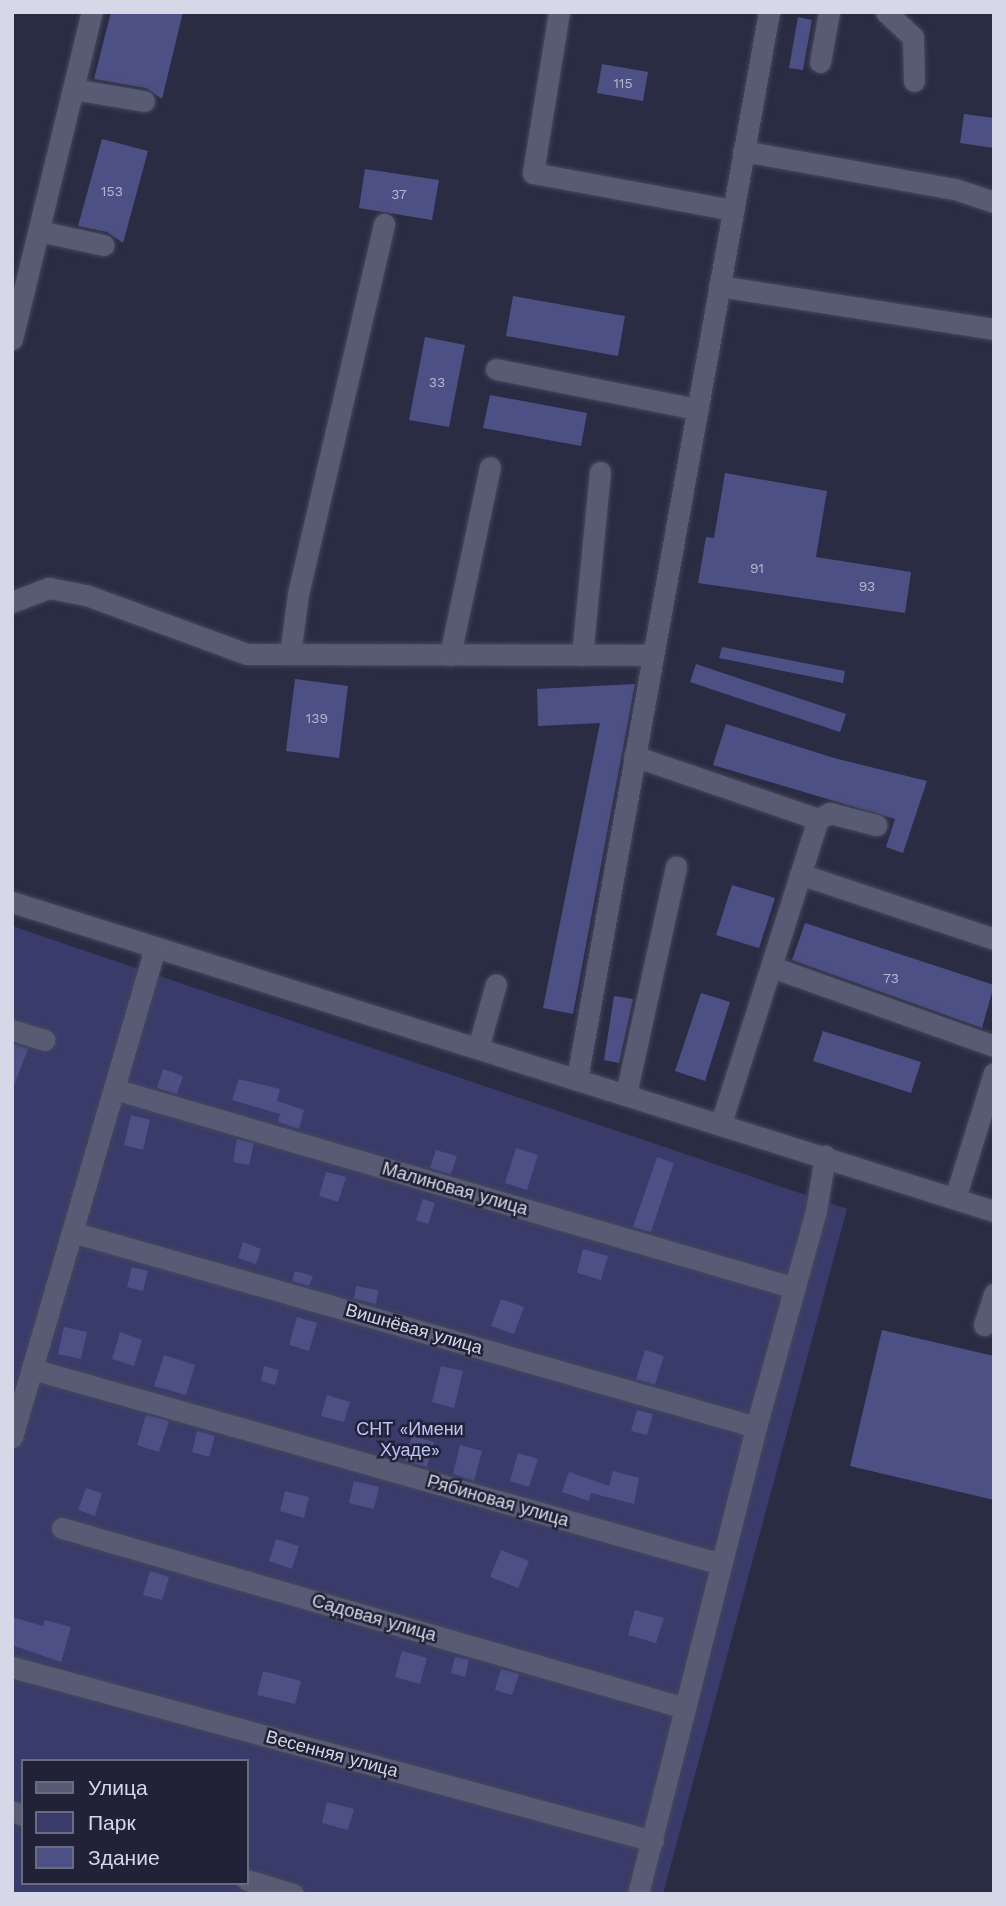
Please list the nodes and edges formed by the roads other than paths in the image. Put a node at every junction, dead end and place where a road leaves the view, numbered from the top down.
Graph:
1 (92, 12) edge
2 (559, 12) edge
3 (769, 12) edge
4 (829, 12) edge
5 (886, 12) edge
6 (820, 62) dead end
7 (914, 82) dead end
8 (73, 89) junction
9 (144, 101) dead end
10 (743, 151) junction
11 (994, 202) edge
12 (733, 210) junction
13 (384, 224) dead end
14 (39, 231) junction
15 (104, 245) dead end
16 (719, 286) junction
17 (994, 330) edge
18 (12, 339) edge
19 (496, 369) dead end
20 (696, 409) junction
21 (490, 467) dead end
22 (600, 472) dead end
23 (12, 602) edge
24 (290, 654) junction
25 (450, 654) junction
26 (582, 655) junction
27 (652, 656) junction
28 (634, 756) junction
29 (818, 819) junction
30 (876, 825) dead end
31 (676, 866) dead end
32 (800, 874) junction
33 (12, 902) edge
34 (994, 939) edge
35 (155, 948) junction
36 (772, 967) junction
37 (496, 984) dead end
38 (12, 1030) edge
39 (45, 1040) dead end
40 (994, 1046) edge
41 (478, 1048) junction
42 (994, 1073) edge
43 (577, 1079) junction
44 (114, 1089) junction
45 (626, 1094) junction
46 (721, 1124) junction
47 (825, 1156) junction
48 (955, 1198) junction
49 (994, 1211) edge
50 (72, 1232) junction
51 (795, 1288) junction
52 (994, 1294) edge
53 (984, 1325) dead end
54 (32, 1369) junction
55 (756, 1427) junction
56 (12, 1437) edge
57 (62, 1528) dead end
58 (721, 1564) junction
59 (12, 1667) edge
60 (685, 1708) junction
61 (653, 1841) junction
62 (248, 1880) edge
63 (293, 1894) edge
64 (638, 1894) edge

1 - 8 street
2 - 12 street
3 - 10 street
4 - 6 street
5 - 7 street
8 - 9 street
8 - 14 street
10 - 11 street
10 - 12 street
12 - 16 street
13 - 24 street
14 - 15 street
14 - 18 street
16 - 17 street
16 - 20 street
19 - 20 street
20 - 27 street
21 - 25 street
22 - 26 street
23 - 24 street
24 - 25 street
25 - 26 street
26 - 27 street
27 - 28 street
28 - 29 street
28 - 43 street
29 - 30 street
29 - 32 street
31 - 45 street
32 - 34 street
32 - 36 street
33 - 35 street
35 - 41 street
35 - 44 street
36 - 40 street
36 - 46 street
37 - 41 street
38 - 39 street
41 - 43 street
42 - 48 street
43 - 45 street
44 - 50 street
44 - 51 street, Малиновая улица
45 - 46 street
46 - 47 street
47 - 48 street
47 - 51 street
48 - 49 street
50 - 54 street
50 - 55 street, Вишнёвая улица
51 - 55 street
52 - 53 street
54 - 56 street
54 - 58 street, Рябиновая улица
55 - 58 street
57 - 60 street, Садовая улица
58 - 60 street
59 - 61 street, Весенняя улица
60 - 61 street
61 - 64 street
62 - 63 street

